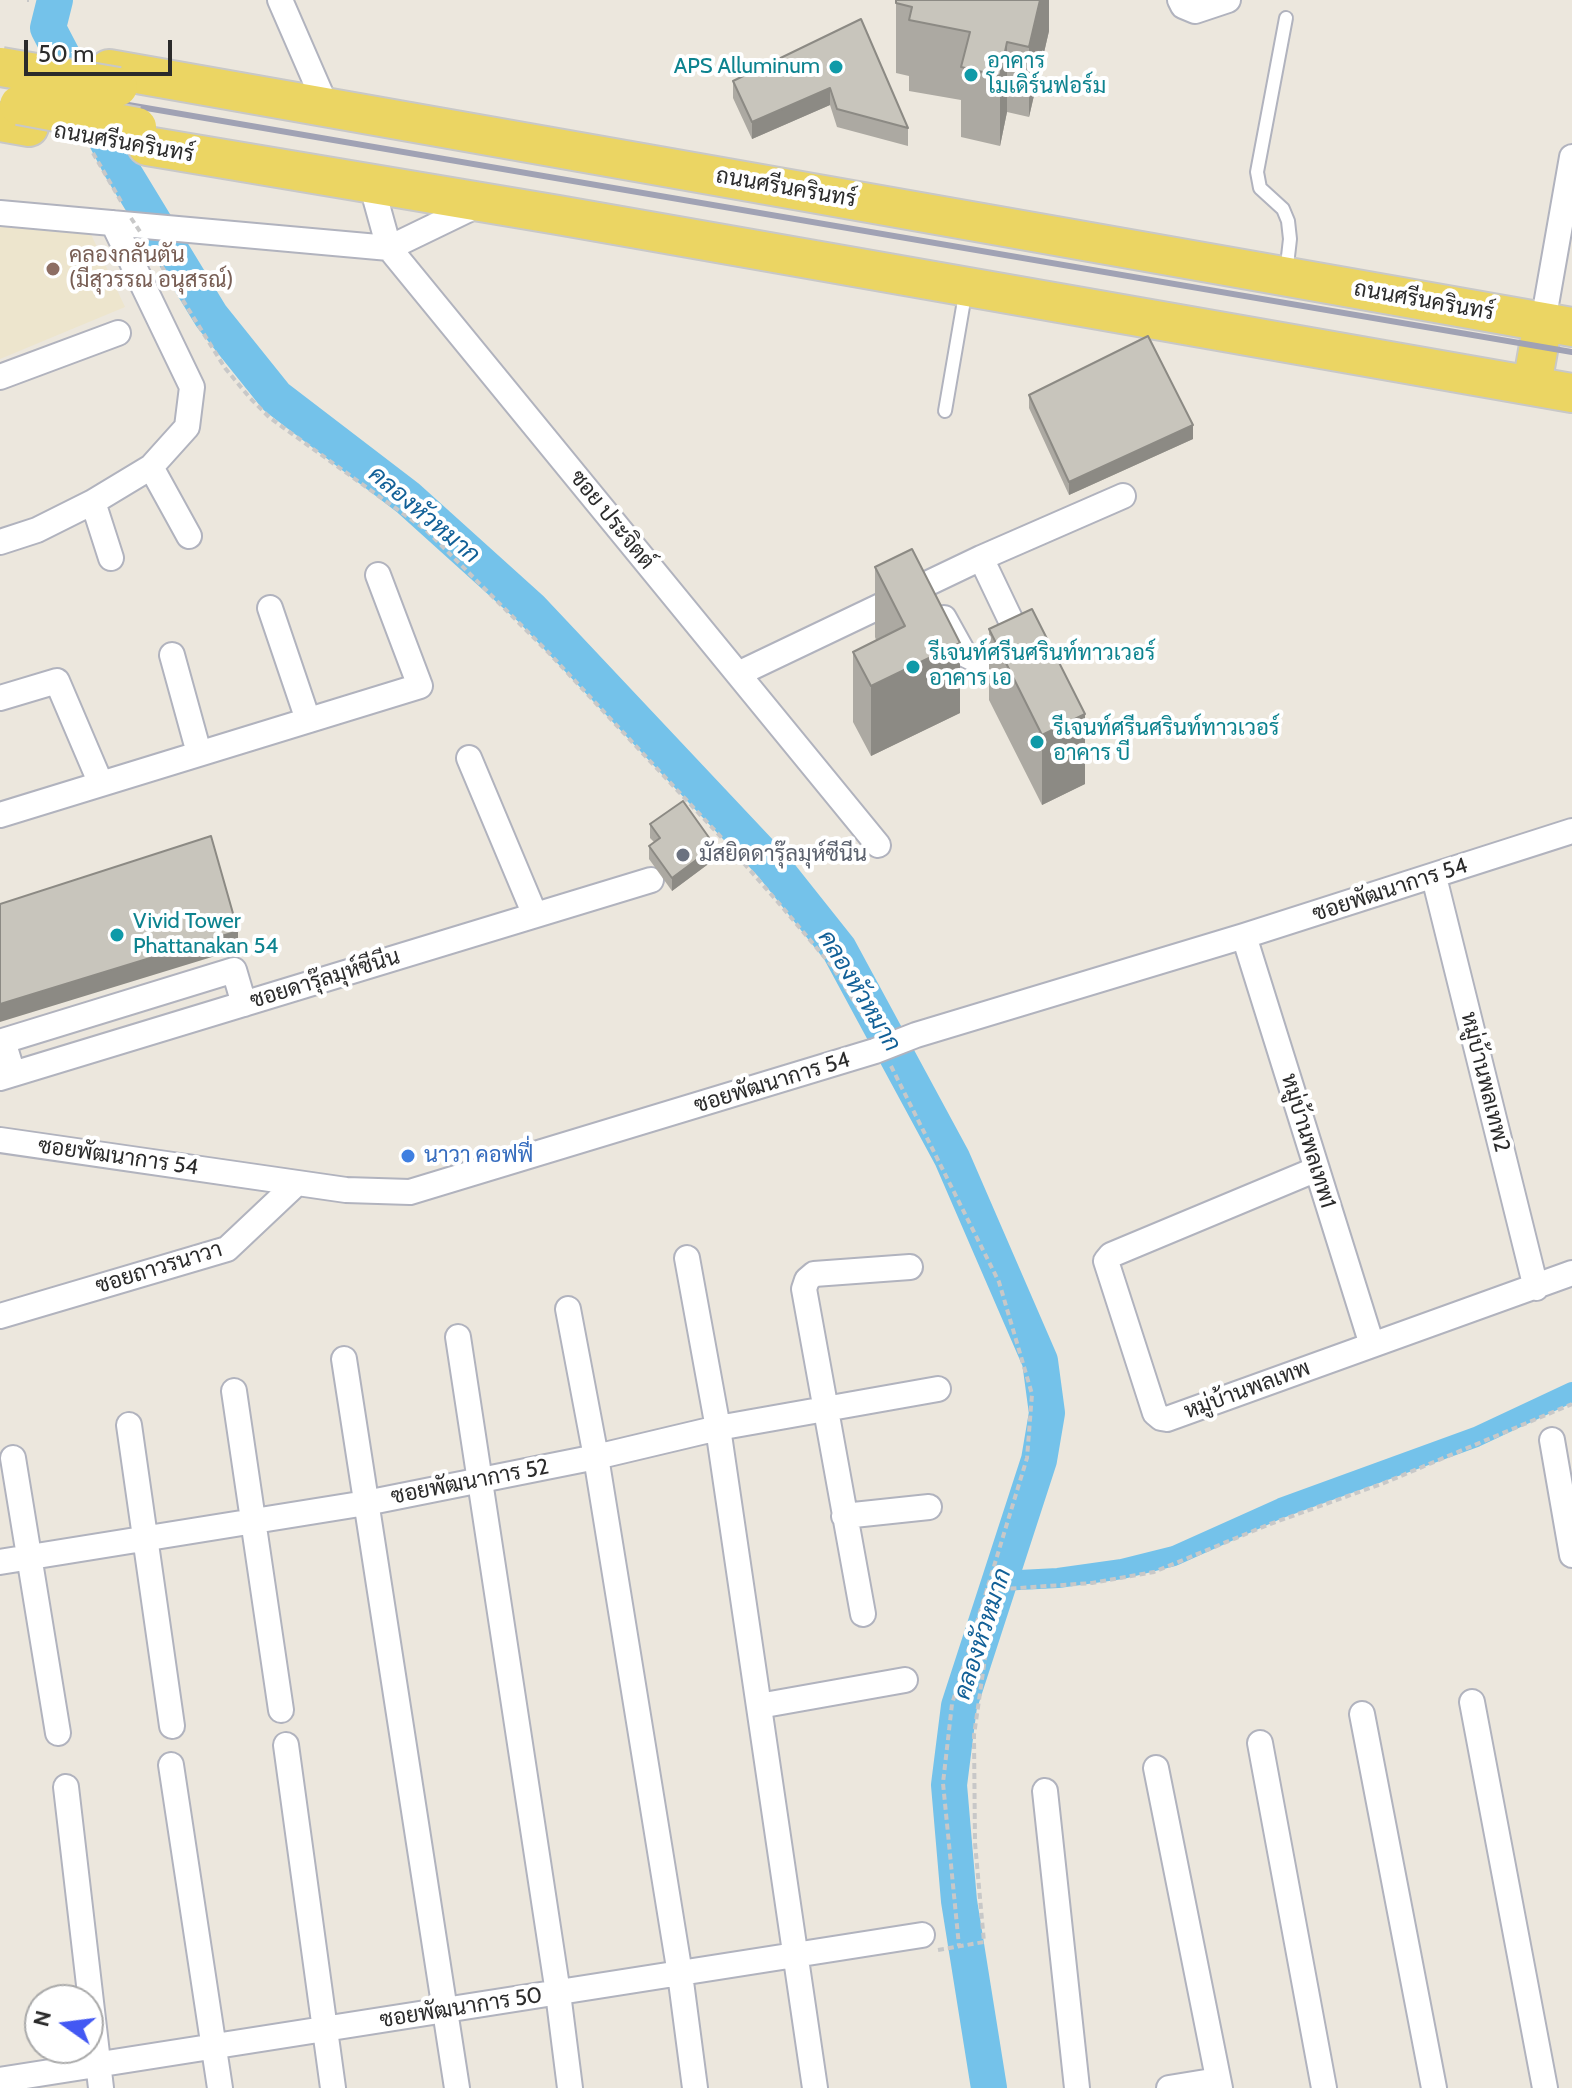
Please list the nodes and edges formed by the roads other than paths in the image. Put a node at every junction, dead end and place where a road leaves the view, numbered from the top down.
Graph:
1 (280, 0) edge
2 (1180, 0) edge
3 (1228, 0) edge
4 (1286, 18) dead end
5 (7, 91) edge
6 (316, 106) junction
7 (1572, 157) edge
8 (371, 183) junction
9 (484, 202) junction
10 (0, 213) edge
11 (133, 225) junction
12 (389, 248) junction
13 (1286, 277) junction
14 (967, 286) junction
15 (1558, 325) edge
16 (118, 333) dead end
17 (0, 377) edge
18 (1532, 385) junction
19 (1572, 393) edge
20 (945, 411) dead end
21 (151, 467) junction
22 (1123, 496) dead end
23 (93, 502) junction
24 (189, 536) dead end
25 (0, 542) edge
26 (111, 558) dead end
27 (981, 558) junction
28 (378, 575) dead end
29 (926, 585) junction
30 (270, 608) dead end
31 (172, 655) dead end
32 (738, 674) junction
33 (0, 698) edge
34 (308, 720) junction
35 (199, 753) junction
36 (469, 758) dead end
37 (101, 784) junction
38 (0, 815) edge
39 (1572, 831) edge
40 (878, 845) dead end
41 (1434, 877) junction
42 (651, 880) dead end
43 (535, 915) junction
44 (1244, 936) junction
45 (244, 1004) junction
46 (6, 1076) edge
47 (0, 1140) edge
48 (1317, 1169) junction
49 (297, 1183) junction
50 (687, 1258) dead end
51 (910, 1267) dead end
52 (1572, 1273) edge
53 (1536, 1288) junction
54 (568, 1309) dead end
55 (0, 1316) edge
56 (458, 1337) dead end
57 (1372, 1345) junction
58 (344, 1359) dead end
59 (938, 1389) dead end
60 (234, 1391) dead end
61 (825, 1409) junction
62 (129, 1425) dead end
63 (718, 1428) junction
64 (1552, 1440) dead end
65 (596, 1457) junction
66 (13, 1458) dead end
67 (480, 1480) junction
68 (366, 1503) junction
69 (929, 1507) dead end
70 (844, 1516) junction
71 (253, 1522) junction
72 (145, 1539) junction
73 (1572, 1555) edge
74 (30, 1557) junction
75 (0, 1562) edge
76 (863, 1614) dead end
77 (905, 1680) dead end
78 (1472, 1702) dead end
79 (759, 1706) junction
80 (281, 1710) dead end
81 (1362, 1714) dead end
82 (172, 1726) dead end
83 (58, 1733) dead end
84 (1260, 1743) dead end
85 (286, 1745) dead end
86 (171, 1765) dead end
87 (1156, 1768) dead end
88 (66, 1787) dead end
89 (1045, 1791) dead end
90 (922, 1935) road end
91 (796, 1956) junction
92 (680, 1974) junction
93 (90, 1984) edge
94 (558, 1993) junction
95 (446, 2010) junction
96 (325, 2029) junction
97 (213, 2046) junction
98 (104, 2062) edge
99 (93, 2064) edge
100 (99, 2064) edge
101 (0, 2080) edge
102 (1219, 2084) edge
103 (101, 2088) edge
104 (220, 2088) edge
105 (333, 2088) edge
106 (457, 2088) edge
107 (570, 2088) edge
108 (695, 2088) edge
109 (815, 2088) edge
110 (1077, 2088) edge
111 (1169, 2088) edge
112 (1324, 2088) edge
113 (1434, 2088) edge
114 (1545, 2088) edge

1 - 6 street
2 - 3 street
4 - 13 lane
5 - 6 main road, ถนนศรีนครินทร์
5 - 8 main road, ถนนศรีนครินทร์
6 - 13 main road, ถนนศรีนครินทร์
7 - 15 street
8 - 9 main road, ถนนศรีนครินทร์
8 - 12 street, ซอย ประจิตต์
9 - 12 street
9 - 14 main road, ถนนศรีนครินทร์
10 - 11 street
11 - 12 street
11 - 21 street
12 - 32 street, ซอย ประจิตต์
13 - 15 main road, ถนนศรีนครินทร์
14 - 18 main road, ถนนศรีนครินทร์
14 - 20 lane
15 - 18 main road
16 - 17 street
18 - 19 main road, ถนนศรีนครินทร์
21 - 23 street
21 - 24 street
22 - 27 street
23 - 25 street
23 - 26 street
27 - 29 street
27 - 29 street
28 - 34 street
29 - 32 street
30 - 34 street
31 - 35 street
32 - 40 street, ซอย ประจิตต์
33 - 37 street
34 - 35 street
35 - 37 street
36 - 43 street
37 - 38 street
39 - 41 street, ซอยพัฒนาการ 54
41 - 44 street, ซอยพัฒนาการ 54
41 - 53 street, หมู่บ้านพลเทพ2
42 - 43 street, ซอยดารุ๊ลมุห์ซีนีน
43 - 45 street, ซอยดารุ๊ลมุห์ซีนีน
44 - 48 street, หมู่บ้านพลเทพ1
44 - 49 street, ซอยพัฒนาการ 54
45 - 46 street, ซอยดารุ๊ลมุห์ซีนีน
45 - 46 street
47 - 49 street, ซอยพัฒนาการ 54
48 - 57 street, หมู่บ้านพลเทพ1
48 - 57 street, หมู่บ้านพลเทพ
49 - 55 street, ซอยถาวรนาวา
50 - 63 street
51 - 61 street
52 - 53 street, หมู่บ้านพลเทพ
53 - 57 street, หมู่บ้านพลเทพ
54 - 65 street
56 - 67 street
58 - 68 street
59 - 61 street, ซอยพัฒนาการ 52
60 - 71 street
61 - 63 street, ซอยพัฒนาการ 52
61 - 70 street
62 - 72 street
63 - 65 street, ซอยพัฒนาการ 52
63 - 79 street
64 - 73 street
65 - 67 street, ซอยพัฒนาการ 52
65 - 92 street
66 - 74 street
67 - 68 street, ซอยพัฒนาการ 52
67 - 94 street
68 - 71 street, ซอยพัฒนาการ 52
68 - 95 street
69 - 70 street
70 - 76 street
71 - 72 street, ซอยพัฒนาการ 52
71 - 80 street
72 - 74 street, ซอยพัฒนาการ 52
72 - 82 street
74 - 75 street, ซอยพัฒนาการ 52
74 - 83 street
77 - 79 street
78 - 114 street
79 - 91 street
81 - 113 street
84 - 112 street
85 - 96 street
86 - 97 street
87 - 102 street
88 - 93 street
89 - 110 street
90 - 91 street, ซอยพัฒนาการ 50
91 - 92 street, ซอยพัฒนาการ 50
91 - 109 street
92 - 94 street, ซอยพัฒนาการ 50
92 - 108 street
94 - 95 street, ซอยพัฒนาการ 50
94 - 107 street
95 - 96 street, ซอยพัฒนาการ 50
95 - 106 street
96 - 97 street, ซอยพัฒนาการ 50
96 - 105 street
97 - 98 street, ซอยพัฒนาการ 50
97 - 104 street
99 - 101 street, ซอยพัฒนาการ 50
100 - 103 street
102 - 111 street

